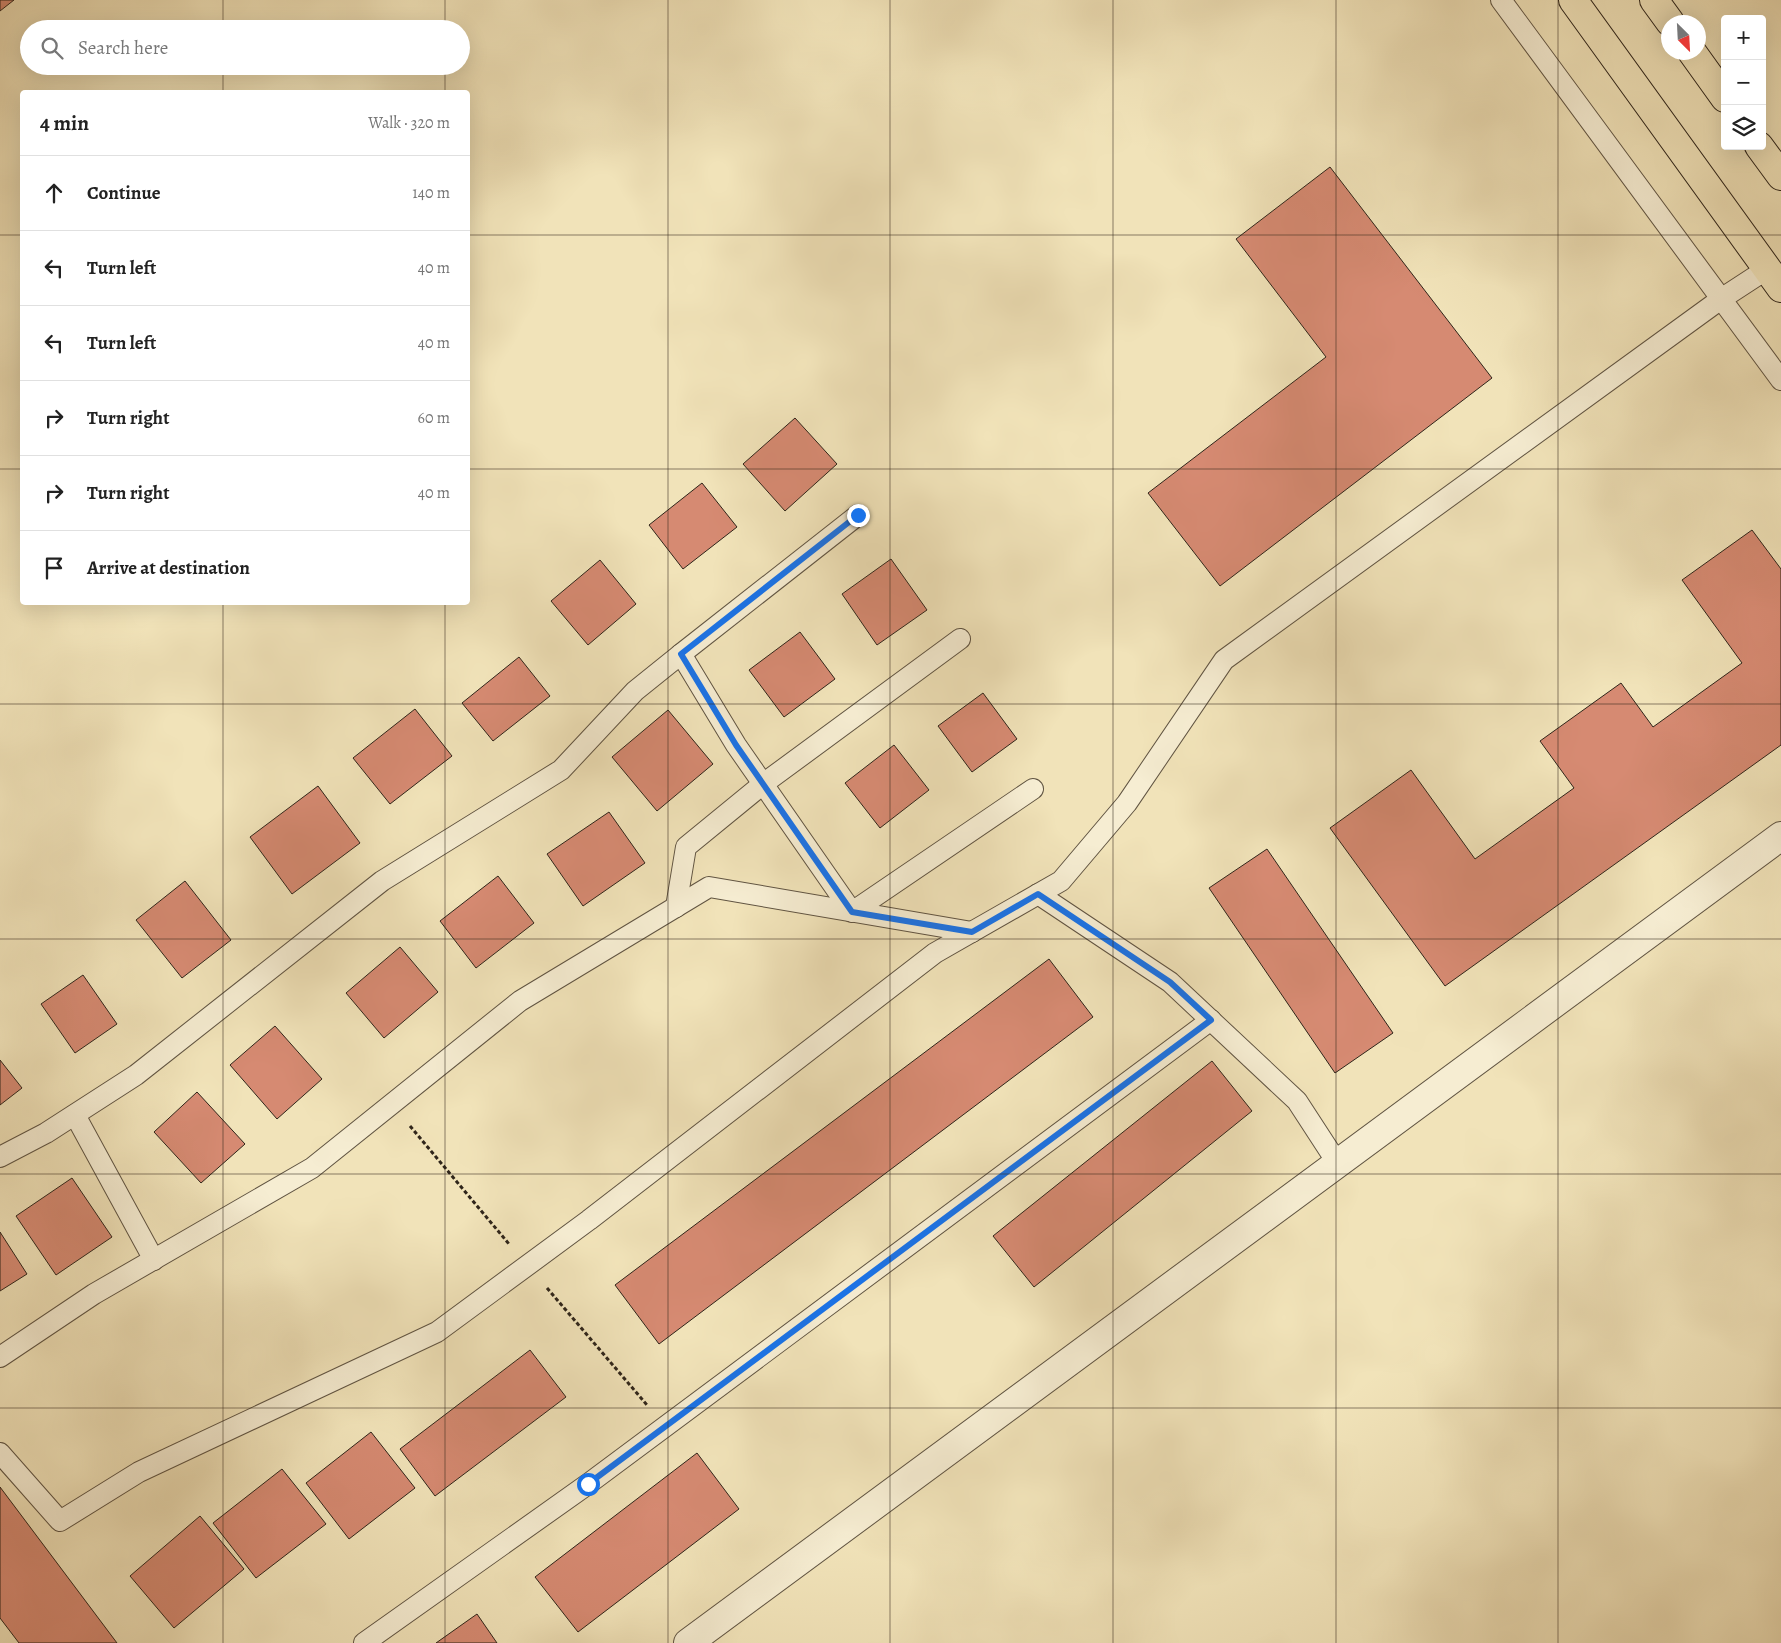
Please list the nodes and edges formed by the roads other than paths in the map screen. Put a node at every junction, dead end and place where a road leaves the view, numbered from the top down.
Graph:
1 (1501, 0) edge
2 (1573, 0) edge
3 (1654, 0) edge
4 (1665, 15) edge
5 (1698, 60) edge
6 (1721, 92) edge
7 (1762, 150) edge
8 (1781, 176) edge
9 (1774, 278) edge
10 (1721, 299) junction
11 (1781, 380) edge
12 (858, 515) dead end
13 (960, 639) dead end
14 (681, 654) junction
15 (763, 784) junction
16 (1033, 789) dead end
17 (1781, 836) edge
18 (1038, 894) junction
19 (676, 907) junction
20 (852, 912) junction
21 (972, 932) junction
22 (1211, 1020) junction
23 (75, 1115) junction
24 (0, 1157) edge
25 (1338, 1164) junction
26 (154, 1260) junction
27 (0, 1357) edge
28 (0, 1453) edge
29 (364, 1643) edge
30 (688, 1643) edge

1 - 10 lane
2 - 9 highway
3 - 4 highway
5 - 6 highway
7 - 8 highway
9 - 10 lane
10 - 11 lane
10 - 18 lane
12 - 14 lane
13 - 15 lane
14 - 15 lane
14 - 23 lane
15 - 19 lane
15 - 20 lane
16 - 20 lane
17 - 25 street
18 - 21 lane
18 - 22 lane
19 - 20 lane
19 - 26 lane
20 - 21 lane
21 - 28 lane
22 - 25 lane
22 - 29 lane
23 - 24 lane
23 - 26 lane
25 - 30 street
26 - 27 lane

